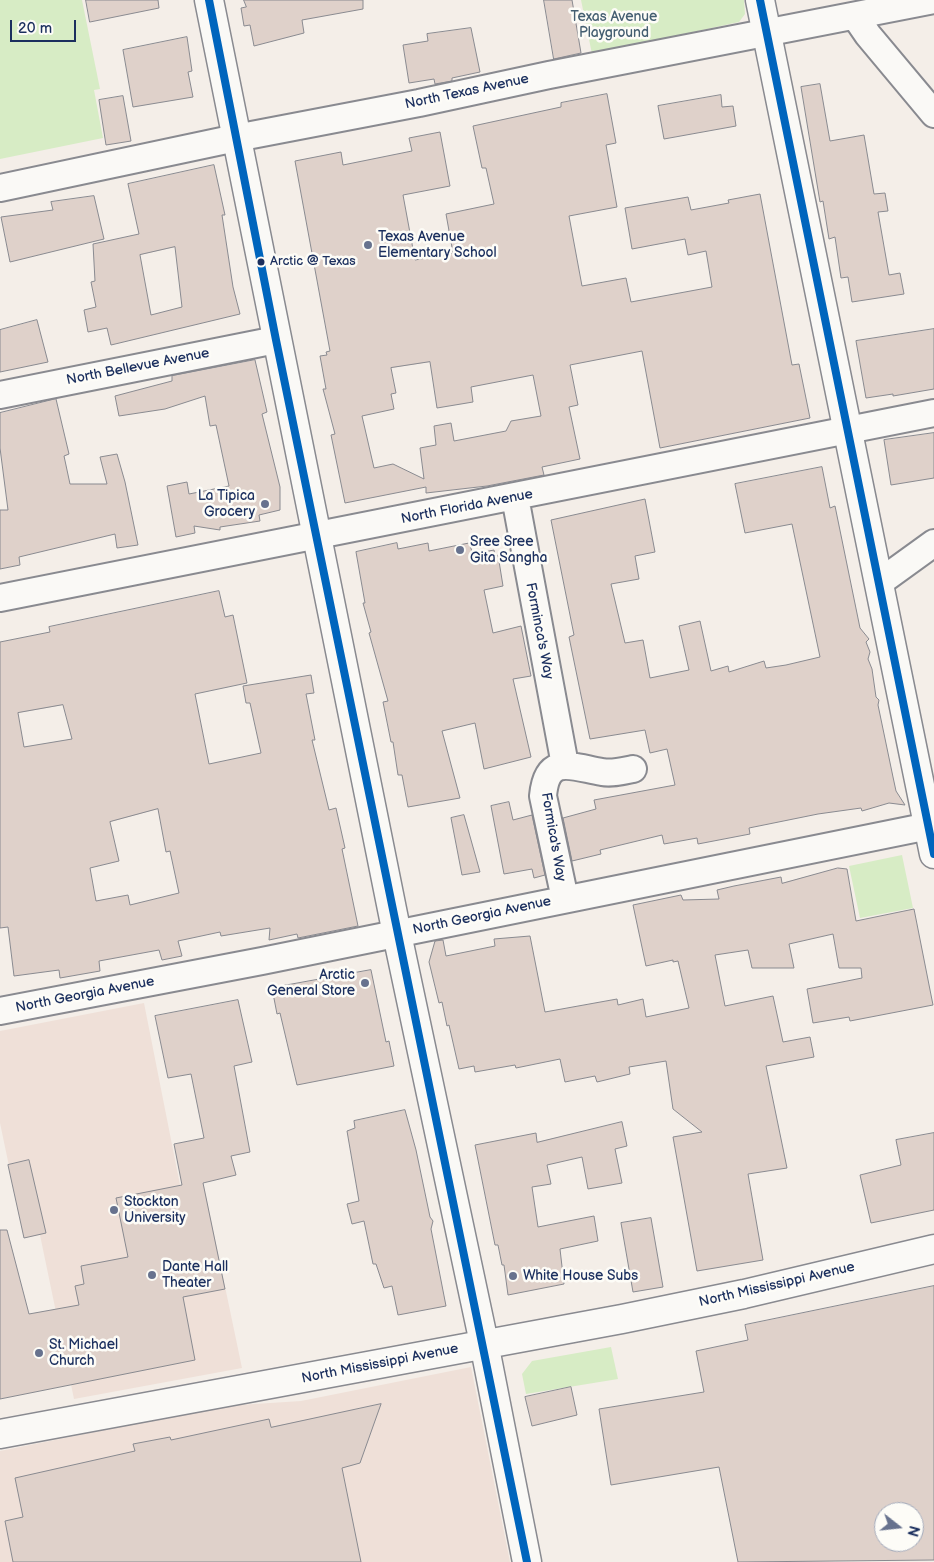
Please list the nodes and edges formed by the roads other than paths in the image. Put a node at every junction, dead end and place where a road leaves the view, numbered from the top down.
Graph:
1 (209, 0) edge
2 (760, 0) edge
3 (934, 0) edge
4 (855, 16) junction
5 (766, 34) junction
6 (934, 114) edge
7 (236, 138) junction
8 (0, 188) edge
9 (276, 340) junction
10 (0, 395) edge
11 (934, 413) edge
12 (848, 431) junction
13 (515, 497) junction
14 (316, 536) junction
15 (934, 543) edge
16 (880, 582) junction
17 (0, 598) edge
18 (565, 765) junction
19 (633, 769) dead end
20 (931, 826) edge
21 (934, 854) edge
22 (565, 899) junction
23 (398, 934) junction
24 (0, 1011) edge
25 (934, 1249) edge
26 (484, 1343) junction
27 (0, 1434) edge
28 (527, 1562) edge

1 - 7 street
2 - 5 street
3 - 4 street, North Texas Avenue
4 - 5 street, North Texas Avenue
4 - 6 street
5 - 7 street, North Texas Avenue
5 - 12 street
7 - 8 street, North Texas Avenue
7 - 9 street
9 - 10 street, North Bellevue Avenue
9 - 14 street
11 - 12 street, North Florida Avenue
12 - 13 street, North Florida Avenue
12 - 16 street
13 - 14 street, North Florida Avenue
13 - 18 street, Forminca's Way
14 - 17 street, North Florida Avenue
14 - 23 street
15 - 16 street
16 - 20 street
18 - 19 street
18 - 22 street, Formica's Way
20 - 21 street
20 - 22 street, North Georgia Avenue
22 - 23 street, North Georgia Avenue
23 - 24 street, North Georgia Avenue
23 - 26 street
25 - 26 street, North Mississippi Avenue
26 - 27 street, North Mississippi Avenue
26 - 28 street

